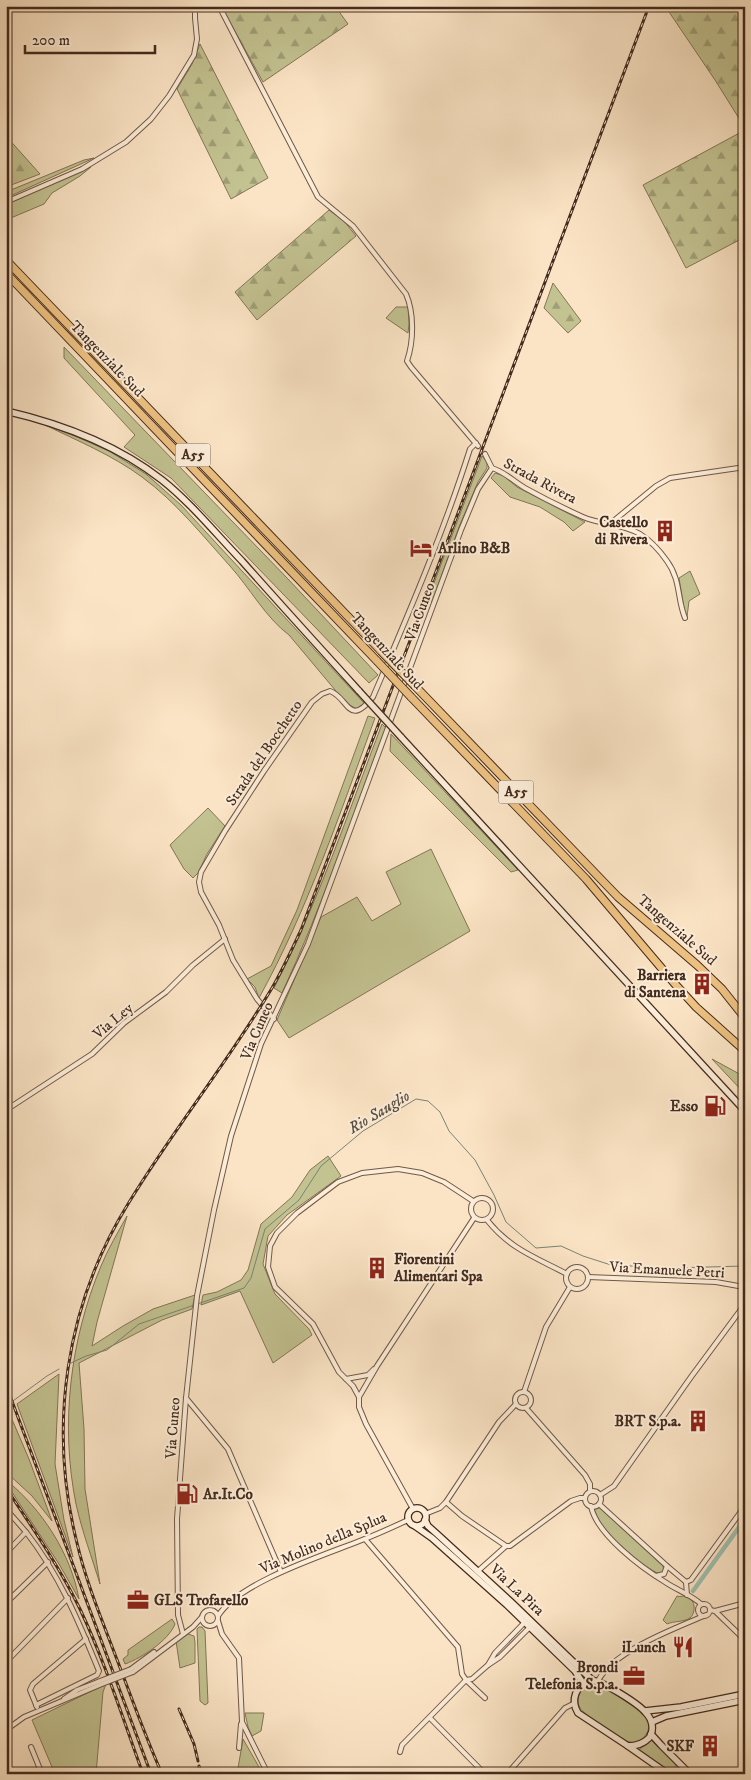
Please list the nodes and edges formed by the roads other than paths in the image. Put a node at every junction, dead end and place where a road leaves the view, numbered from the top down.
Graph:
1 (195, 6) edge
2 (219, 6) edge
3 (6, 202) edge
4 (6, 260) edge
5 (6, 274) edge
6 (6, 411) edge
7 (485, 454) tunnel mouth
8 (745, 467) edge
9 (492, 468) junction
10 (610, 523) junction
11 (685, 618) dead end
12 (225, 939) junction
13 (745, 1018) edge
14 (274, 1019) junction
15 (745, 1051) edge
16 (6, 1110) edge
17 (745, 1111) edge
18 (473, 1201) junction
19 (474, 1218) junction
20 (487, 1220) junction
21 (567, 1274) junction
22 (588, 1277) junction
23 (570, 1287) junction
24 (745, 1287) edge
25 (745, 1293) edge
26 (745, 1304) edge
27 (377, 1366) junction
28 (346, 1379) junction
29 (524, 1392) junction
30 (359, 1397) junction
31 (186, 1398) junction
32 (516, 1404) junction
33 (526, 1408) junction
34 (590, 1491) junction
35 (600, 1495) junction
36 (585, 1498) junction
37 (446, 1502) junction
38 (599, 1504) junction
39 (591, 1506) junction
40 (745, 1506) edge
41 (6, 1509) edge
42 (413, 1509) junction
43 (425, 1517) junction
44 (408, 1520) junction
45 (415, 1526) junction
46 (26, 1532) junction
47 (365, 1539) junction
48 (506, 1546) junction
49 (6, 1553) edge
50 (48, 1562) junction
51 (667, 1566) junction
52 (478, 1571) junction
53 (281, 1572) junction
54 (656, 1576) junction
55 (686, 1582) junction
56 (687, 1595) junction
57 (68, 1598) junction
58 (6, 1603) edge
59 (745, 1603) edge
60 (701, 1604) junction
61 (224, 1607) junction
62 (212, 1610) junction
63 (698, 1610) junction
64 (713, 1611) junction
65 (706, 1615) junction
66 (218, 1616) junction
67 (202, 1617) junction
68 (218, 1622) junction
69 (525, 1622) junction
70 (688, 1623) junction
71 (207, 1625) junction
72 (193, 1627) junction
73 (530, 1627) junction
74 (183, 1634) junction
75 (222, 1634) junction
76 (86, 1639) junction
77 (745, 1640) edge
78 (506, 1642) junction
79 (511, 1646) junction
80 (6, 1662) edge
81 (488, 1665) junction
82 (466, 1680) junction
83 (595, 1680) junction
84 (583, 1683) junction
85 (745, 1694) edge
86 (486, 1698) dead end
87 (745, 1700) edge
88 (574, 1703) junction
89 (36, 1705) junction
90 (38, 1710) junction
91 (645, 1711) junction
92 (430, 1718) junction
93 (6, 1721) edge
94 (242, 1722) junction
95 (652, 1722) junction
96 (7, 1729) edge
97 (651, 1734) junction
98 (628, 1746) junction
99 (31, 1747) dead end
100 (239, 1748) dead end
101 (400, 1752) dead end
102 (686, 1772) edge
103 (42, 1774) edge
104 (268, 1774) edge
105 (484, 1774) edge
106 (507, 1774) edge
107 (668, 1774) edge

1 - 3 street
2 - 12 street, Strada del Bocchetto
4 - 13 highway, Tangenziale Sud / A55, bridge
5 - 15 highway, Tangenziale Sud / A55, bridge
6 - 17 street, bridge
7 - 9 street, Strada Rivera
8 - 10 street
9 - 10 street, Strada Rivera
9 - 14 street, Via Cuneo
10 - 11 street, Strada Rivera
12 - 14 street, Strada del Bocchetto
12 - 16 street, Via Ley
14 - 31 street, Via Cuneo
18 - 19 street
18 - 20 street
18 - 28 street
19 - 20 street
19 - 27 street
20 - 21 street
21 - 22 street
21 - 23 street
22 - 23 street
22 - 24 street, Via Emanuele Petri
23 - 29 street
24 - 25 street
26 - 35 street
27 - 28 street
27 - 30 street
28 - 30 street
29 - 32 street
29 - 33 street
30 - 42 street
31 - 53 street
31 - 74 street, Via Cuneo
32 - 33 street
32 - 37 street
33 - 34 street
34 - 35 street
34 - 36 street
35 - 38 street
36 - 39 street
36 - 48 street
37 - 43 street
37 - 48 street
38 - 39 street
38 - 51 street
39 - 54 street
40 - 55 street
41 - 46 street
42 - 43 street
42 - 44 street, Via Molino della Splua
43 - 45 street
43 - 52 street, Via La Pira
44 - 45 street, Via Molino della Splua
44 - 47 street, Via Molino della Splua
45 - 69 street, Via La Pira
46 - 49 street
46 - 50 street
47 - 53 street, Via Molino della Splua
47 - 82 street
48 - 52 street
50 - 57 street
50 - 58 street
51 - 54 street
51 - 55 street
52 - 83 street, Via La Pira
53 - 61 street, Via Molino della Splua
54 - 56 street
55 - 56 street
56 - 60 street
57 - 76 street
57 - 80 street
59 - 64 street
60 - 63 street
60 - 64 street
61 - 62 street, Via Molino della Splua
61 - 66 street, Via Molino della Splua
62 - 66 street
62 - 67 street
63 - 65 street
63 - 70 street
64 - 65 street
64 - 77 street
65 - 70 street
66 - 68 street
67 - 71 street
67 - 72 street
68 - 71 street
68 - 75 street
69 - 73 street, Via La Pira
69 - 78 street
70 - 83 street
71 - 72 street
71 - 75 street
72 - 74 street
73 - 79 street
73 - 84 street, Via La Pira
74 - 90 street, bridge
75 - 94 street
76 - 89 street
76 - 89 street
78 - 79 street
78 - 81 street
79 - 81 street
81 - 82 street
82 - 86 street
82 - 92 street
83 - 84 street
83 - 91 street, Via La Pira
84 - 88 street
85 - 91 street
87 - 95 street
88 - 98 street
88 - 106 street
89 - 90 street
90 - 96 street
91 - 95 street
92 - 101 street
92 - 105 street
93 - 96 street
94 - 100 street
94 - 104 street
95 - 97 street
97 - 98 street
97 - 102 street
98 - 107 street
99 - 103 street

